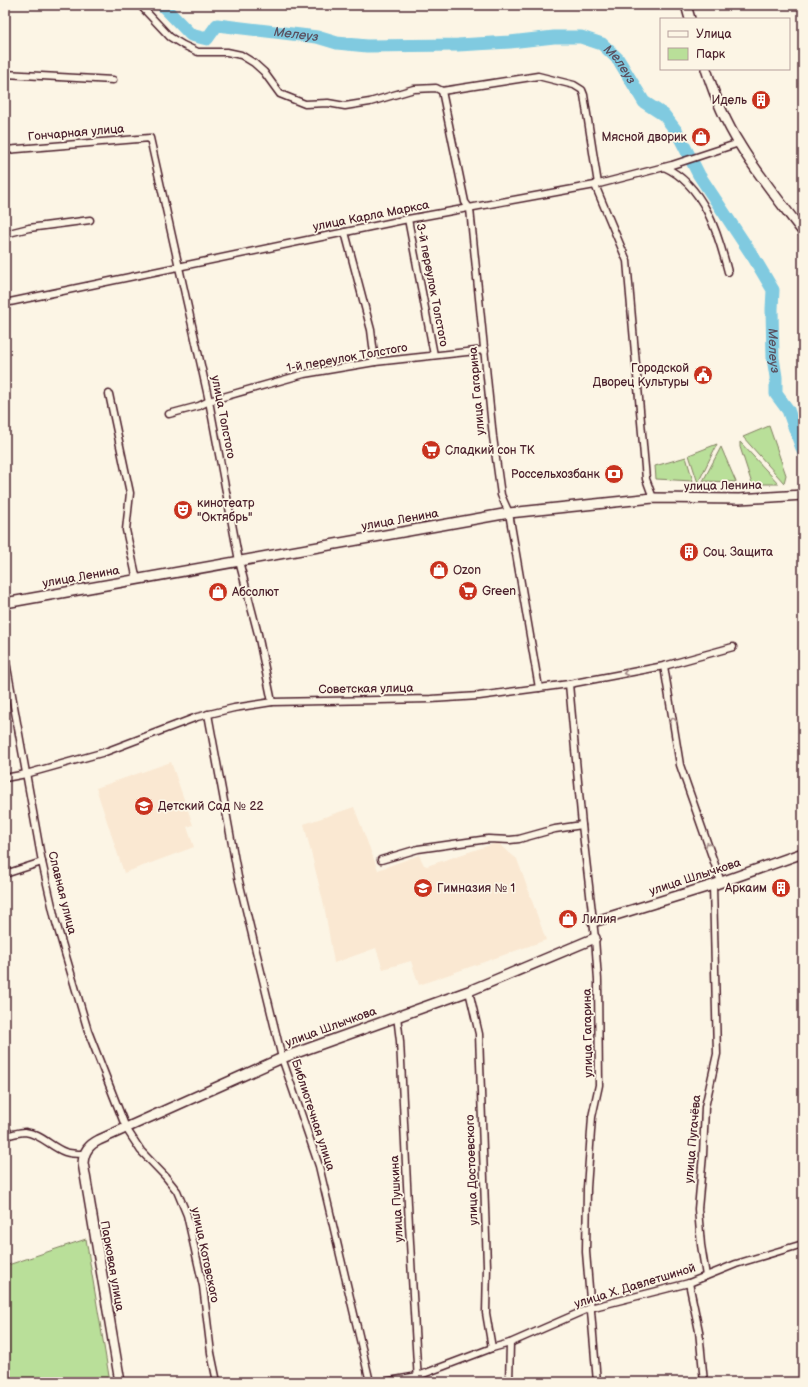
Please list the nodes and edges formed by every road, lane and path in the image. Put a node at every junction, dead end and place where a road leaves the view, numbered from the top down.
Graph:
1 (140, 5) edge
2 (686, 5) edge
3 (690, 18) edge
4 (706, 70) edge
5 (5, 74) edge
6 (112, 80) dead end
7 (442, 91) junction
8 (150, 138) joint
9 (739, 143) junction
10 (5, 150) edge
11 (664, 167) junction
12 (596, 185) junction
13 (470, 209) junction
14 (408, 219) junction
15 (90, 220) dead end
16 (345, 232) junction
17 (803, 232) edge
18 (5, 234) edge
19 (178, 267) junction
20 (728, 272) dead end
21 (5, 303) edge
22 (485, 350) junction
23 (434, 355) junction
24 (375, 362) junction
25 (109, 394) dead end
26 (210, 401) junction
27 (169, 414) dead end
28 (803, 495) edge
29 (654, 498) junction
30 (509, 513) junction
31 (239, 561) junction
32 (137, 580) junction
33 (5, 603) edge
34 (733, 647) dead end
35 (5, 656) edge
36 (664, 666) junction
37 (569, 684) junction
38 (539, 688) junction
39 (272, 702) junction
40 (208, 714) junction
41 (26, 774) junction
42 (5, 778) edge
43 (582, 825) junction
44 (803, 853) edge
45 (381, 860) dead end
46 (42, 862) junction
47 (5, 874) edge
48 (717, 883) junction
49 (593, 922) junction
50 (595, 938) junction
51 (469, 991) junction
52 (397, 1016) junction
53 (282, 1058) junction
54 (5, 1125) edge
55 (126, 1128) junction
56 (84, 1154) junction
57 (803, 1244) edge
58 (706, 1276) junction
59 (689, 1283) junction
60 (590, 1308) junction
61 (510, 1343) junction
62 (492, 1348) junction
63 (418, 1379) edge
64 (120, 1382) edge
65 (217, 1382) edge
66 (370, 1382) edge
67 (384, 1382) edge
68 (509, 1382) edge
69 (597, 1382) edge
70 (704, 1382) edge

1 - 7 street
2 - 3 main road
4 - 9 main road
5 - 6 street
7 - 12 street
7 - 13 street, улица Гагарина
8 - 10 street, Гончарная улица
8 - 19 street, улица Толстого
9 - 11 street, улица Карла Маркса
9 - 17 main road
11 - 12 street, улица Карла Маркса
11 - 20 street
12 - 13 street, улица Карла Маркса
12 - 29 street
13 - 14 street, улица Карла Маркса
13 - 22 street, улица Гагарина
14 - 16 street, улица Карла Маркса
14 - 23 street, 3-й переулок Толстого
15 - 18 street
16 - 19 street, улица Карла Маркса
16 - 24 street
19 - 21 street, улица Карла Маркса
19 - 26 street, улица Толстого
22 - 23 street, 1-й переулок Толстого
22 - 30 street, улица Гагарина
23 - 24 street, 1-й переулок Толстого
24 - 26 street, 1-й переулок Толстого
25 - 32 street
26 - 27 street, 1-й переулок Толстого
26 - 31 street, улица Толстого
28 - 29 main road, улица Ленина
29 - 30 main road, улица Ленина
30 - 31 main road, улица Ленина
30 - 38 street, улица Гагарина
31 - 32 main road, улица Ленина
31 - 39 street, улица Толстого
32 - 33 main road, улица Ленина
34 - 36 street, Советская улица
35 - 41 street, Славная улица
36 -> 37 street, Советская улица
48 -> 36 street, улица Пугачёва
37 - 38 street, Советская улица
37 - 43 street, улица Гагарина
38 - 39 street, Советская улица
39 - 40 street, Советская улица
40 - 41 street, Советская улица
40 - 53 street, Библиотечная улица
41 - 42 street, Советская улица
41 - 46 street, Славная улица
43 - 45 street
43 - 49 street, улица Гагарина
44 - 48 main road, улица Шлычкова
46 - 47 street
46 - 55 street, Славная улица
48 - 49 main road, улица Шлычкова
48 - 58 street, улица Пугачёва
49 - 50 street, улица Гагарина
50 - 51 main road, улица Шлычкова
50 - 60 street, улица Гагарина
51 - 52 main road, улица Шлычкова
51 - 62 street, улица Достоевского
52 - 53 main road, улица Шлычкова
52 - 63 street, улица Пушкина
53 - 55 main road, улица Шлычкова
53 - 66 street, Библиотечная улица
54 - 56 street
55 - 56 main road, улица Шлычкова
55 - 65 street, улица Котовского
56 - 64 main road, Парковая улица
57 - 58 street, улица Х. Давлетшиной
58 - 59 street, улица Х. Давлетшиной
59 - 60 street, улица Х. Давлетшиной
59 - 70 street
60 - 61 street, улица Х. Давлетшиной
60 - 69 street, улица Гагарина
61 - 62 street, улица Х. Давлетшиной
61 - 68 street
62 - 63 street, улица Х. Давлетшиной
63 - 67 street, улица Х. Давлетшиной

